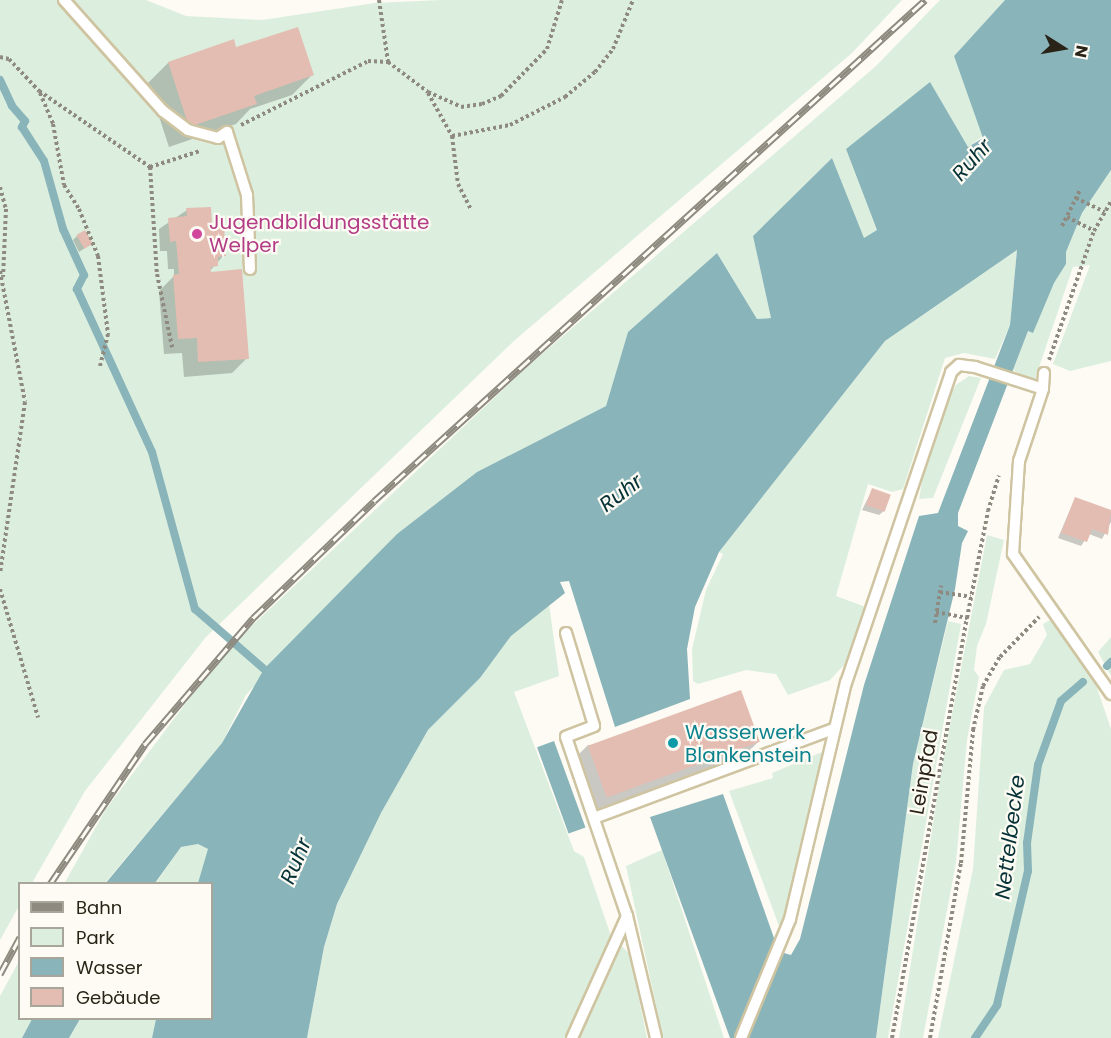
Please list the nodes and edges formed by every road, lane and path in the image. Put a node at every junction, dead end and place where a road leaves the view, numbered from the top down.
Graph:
1 (64, 0) edge
2 (379, 0) edge
3 (562, 0) edge
4 (633, 0) edge
5 (0, 57) edge
6 (388, 62) junction
7 (39, 91) junction
8 (428, 92) junction
9 (223, 135) junction
10 (452, 136) junction
11 (171, 161) dead end
12 (150, 167) junction
13 (0, 187) edge
14 (1081, 188) dead end
15 (1076, 198) junction
16 (1111, 202) edge
17 (471, 208) dead end
18 (1105, 212) junction
19 (1067, 217) junction
20 (1062, 226) dead end
21 (1094, 231) junction
22 (250, 269) dead end
23 (0, 271) edge
24 (3, 280) junction
25 (172, 347) dead end
26 (100, 366) dead end
27 (1044, 373) joint
28 (1043, 389) junction
29 (997, 511) dead end
30 (0, 573) edge
31 (941, 585) dead end
32 (0, 589) edge
33 (940, 591) junction
34 (971, 597) junction
35 (1048, 604) junction
36 (936, 612) junction
37 (967, 618) junction
38 (935, 623) dead end
39 (566, 633) dead end
40 (1111, 694) edge
41 (38, 717) dead end
42 (833, 729) junction
43 (594, 818) junction
44 (627, 916) junction
45 (572, 1038) edge
46 (656, 1038) edge
47 (741, 1038) edge
48 (892, 1038) edge
49 (930, 1038) edge

1 - 9 lane
2 - 6 path
3 - 8 path
4 - 10 path
5 - 7 path
6 - 8 path
6 - 9 path
7 - 12 path
7 - 26 path
8 - 10 path
9 - 22 lane
10 - 17 path
11 - 12 path
12 - 25 path
13 - 24 path
14 - 15 path
15 - 18 path
15 - 19 path
16 - 18 path
18 - 21 path
19 - 20 path
19 - 21 path
21 - 27 path
23 - 24 path
24 - 30 path
27 - 28 lane
28 - 35 lane
28 - 42 lane
29 - 34 path, Leinpfad
31 - 33 path
32 - 41 path
33 - 34 path
33 - 36 path
34 - 37 path, Leinpfad
35 - 40 lane
35 - 49 path
36 - 37 path
36 - 38 path
37 - 48 path, Leinpfad
39 - 43 lane
42 - 43 lane
42 - 47 lane
43 - 44 lane
44 - 45 lane
44 - 46 lane

